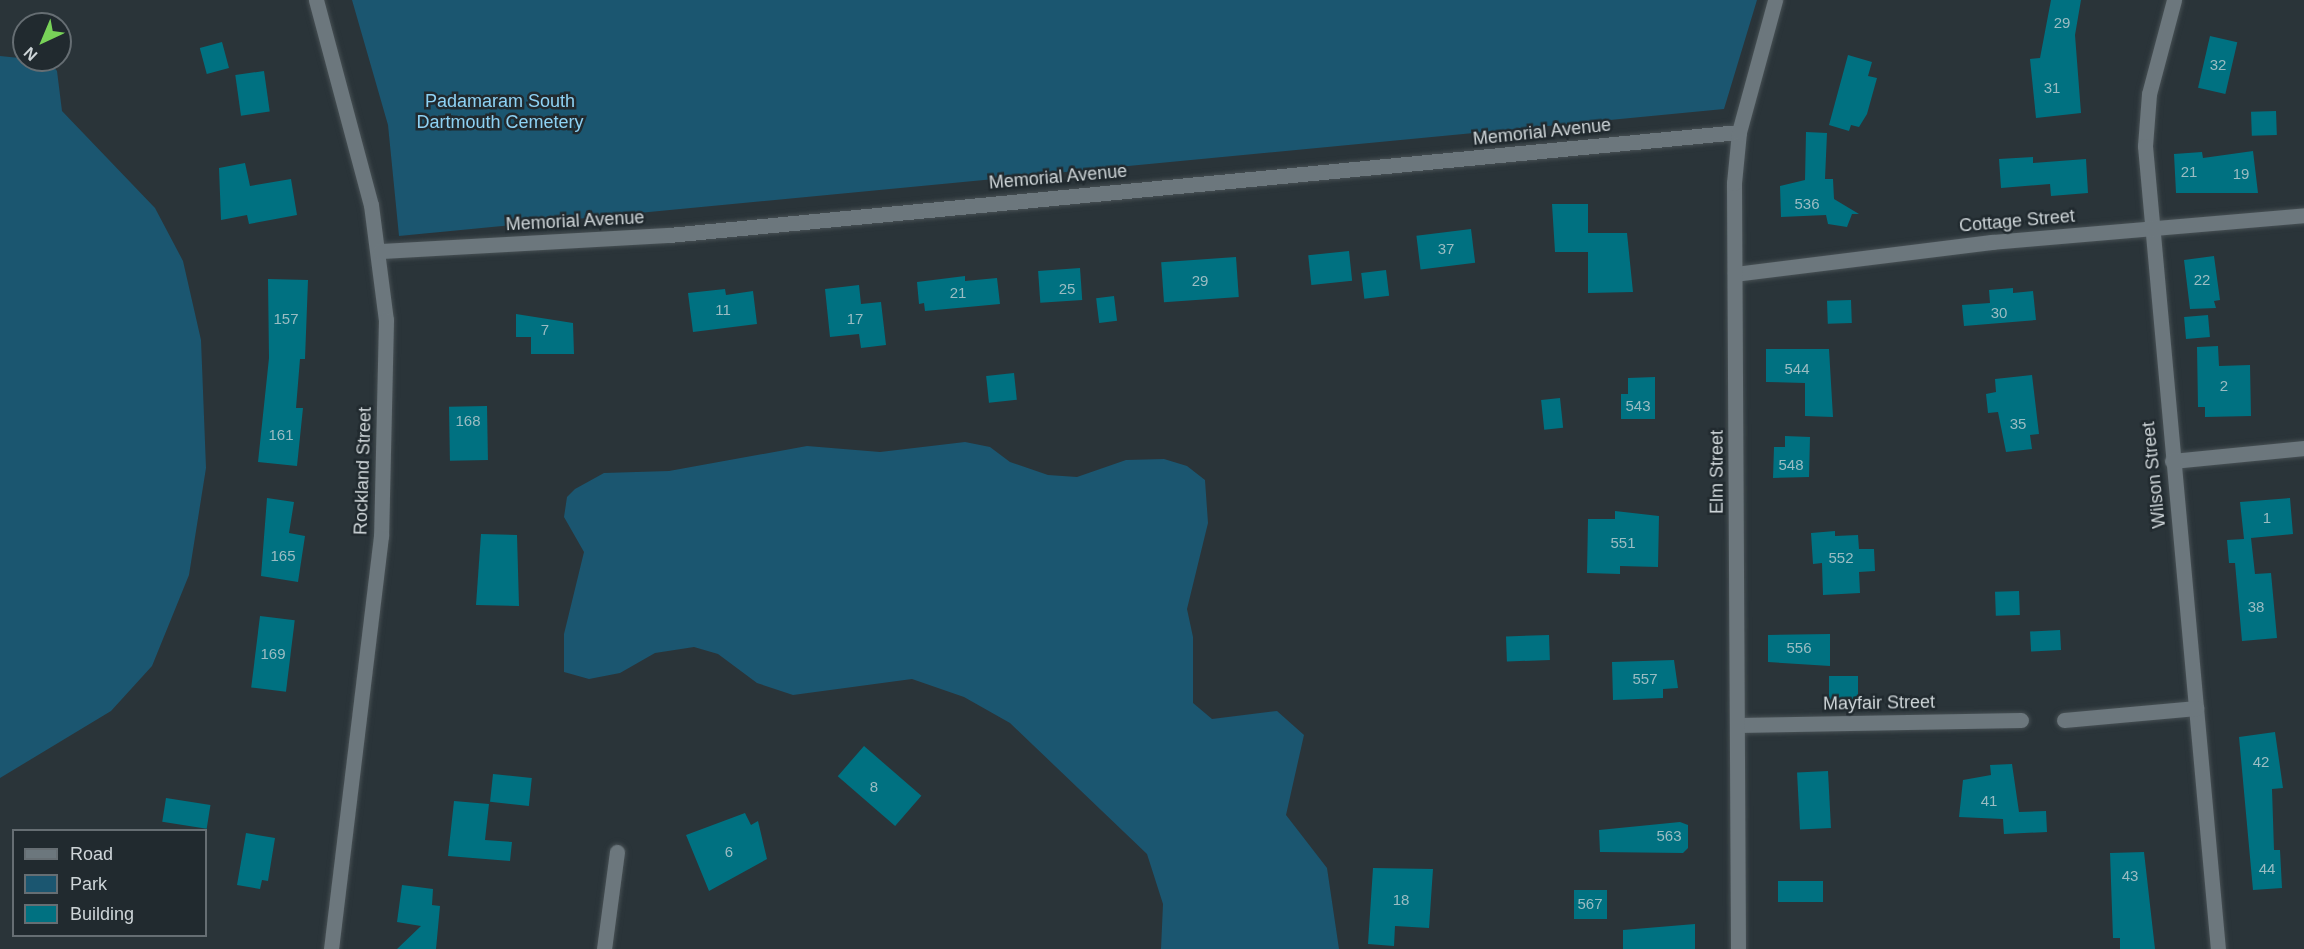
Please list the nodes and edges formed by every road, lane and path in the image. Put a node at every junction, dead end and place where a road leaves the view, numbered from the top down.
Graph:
1 (316, 0) edge
2 (1775, 0) edge
3 (2174, 0) edge
4 (1739, 132) junction
5 (2304, 215) edge
6 (2150, 229) junction
7 (380, 251) junction
8 (1735, 274) junction
9 (2304, 448) edge
10 (2172, 461) junction
11 (2196, 708) junction
12 (2021, 720) dead end
13 (2064, 720) dead end
14 (1738, 724) junction
15 (617, 852) dead end
16 (331, 949) edge
17 (604, 949) edge
18 (1738, 949) edge
19 (2218, 949) edge

1 - 7 street, Rockland Street
2 - 4 street, Elm Street
3 - 6 street, Wilson Street
4 - 7 street, Memorial Avenue
4 - 8 street, Elm Street
5 - 6 street, Cottage Street
6 - 8 street, Cottage Street
6 - 10 street, Wilson Street
7 - 16 street, Rockland Street
8 - 14 street, Elm Street
9 - 10 street
10 - 11 street, Wilson Street
11 - 13 street
11 - 19 street, Wilson Street
12 - 14 street, Mayfair Street
14 - 18 street, Elm Street
15 - 17 street

